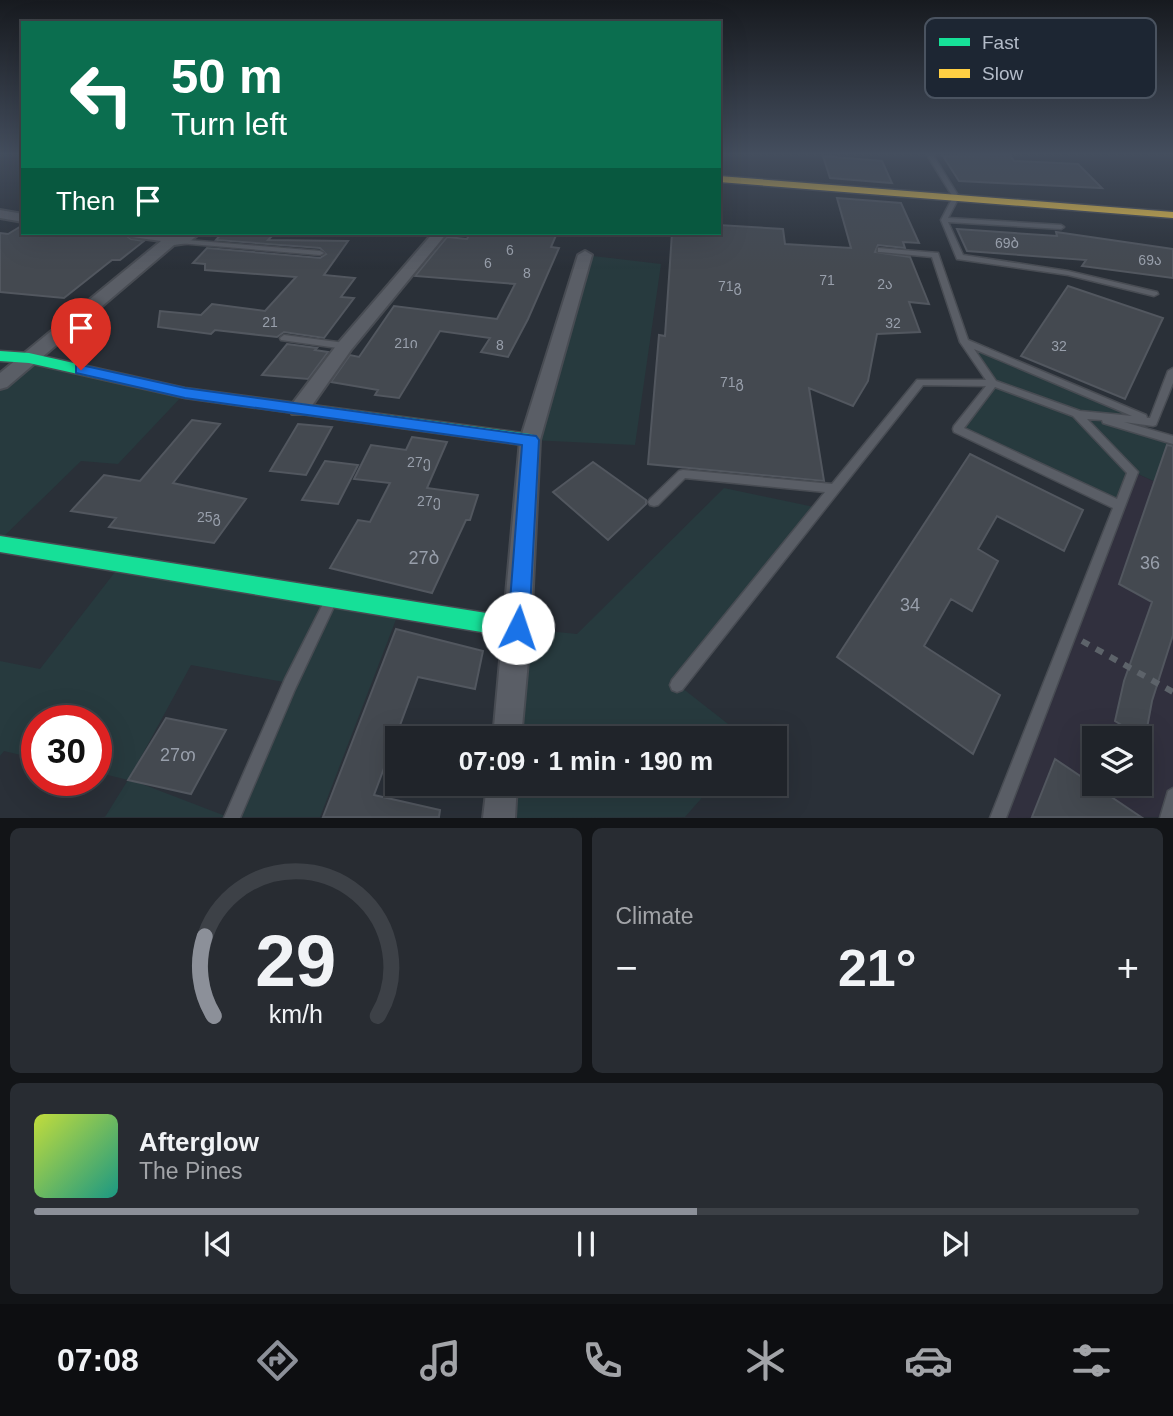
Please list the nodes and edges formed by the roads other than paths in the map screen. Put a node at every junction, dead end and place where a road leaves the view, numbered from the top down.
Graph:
1 (903, 193) edge
2 (954, 193) edge
3 (956, 197) junction
4 (0, 214) edge
5 (1173, 215) edge
6 (21, 218) edge
7 (944, 220) junction
8 (1061, 227) dead end
9 (152, 235) edge
10 (438, 235) edge
11 (182, 238) edge
12 (881, 250) dead end
13 (320, 253) dead end
14 (584, 256) dead end
15 (1154, 294) dead end
16 (284, 338) dead end
17 (964, 342) junction
18 (345, 346) junction
19 (0, 356) edge
20 (29, 358) junction
21 (1173, 372) edge
22 (0, 383) edge
23 (993, 383) junction
24 (299, 409) junction
25 (1077, 414) junction
26 (1153, 422) junction
27 (530, 440) junction
28 (1173, 440) edge
29 (835, 489) junction
30 (654, 502) dead end
31 (1121, 506) junction
32 (0, 544) edge
33 (332, 598) junction
34 (518, 628) junction
35 (677, 685) dead end
36 (508, 726) edge
37 (501, 796) edge
38 (1173, 796) edge
39 (232, 817) edge
40 (499, 817) edge
41 (998, 817) edge
42 (1168, 817) edge

1 - 3 main road
2 - 3 lane
3 - 5 main road
3 - 7 lane
4 - 6 street
7 - 8 lane
7 - 15 lane
9 - 11 street
10 - 18 street
11 - 13 lane
11 - 20 street
12 - 17 lane
14 - 27 street
16 - 18 lane
17 - 23 lane
17 - 26 lane
18 - 24 street
19 - 20 main road
20 - 22 street
20 - 24 main road
21 - 26 lane
23 - 25 lane
23 - 29 lane
23 - 31 lane
24 - 27 main road
25 - 26 lane
25 - 28 lane
25 - 31 lane
27 - 34 street
29 - 30 lane
29 - 35 lane
31 - 41 lane
32 - 33 main road
33 - 34 main road
33 - 39 lane
34 - 36 street
37 - 40 street
38 - 42 lane

